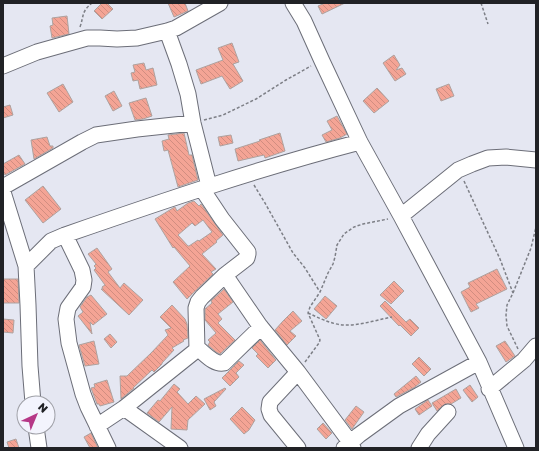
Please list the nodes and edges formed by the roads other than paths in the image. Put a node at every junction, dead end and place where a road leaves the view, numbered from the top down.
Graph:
1 (220, 3) edge
2 (293, 3) edge
3 (166, 31) junction
4 (3, 66) edge
5 (193, 122) junction
6 (360, 142) junction
7 (536, 160) edge
8 (3, 188) edge
9 (205, 188) junction
10 (3, 192) edge
11 (401, 216) junction
12 (65, 235) junction
13 (26, 266) junction
14 (225, 275) junction
15 (261, 327) junction
16 (536, 346) edge
17 (197, 350) junction
18 (478, 362) junction
19 (298, 372) junction
20 (489, 388) junction
21 (32, 395) edge
22 (124, 408) junction
23 (448, 412) dead end
24 (97, 426) junction
25 (37, 435) edge
26 (349, 446) edge
27 (39, 448) edge
28 (108, 448) edge
29 (180, 448) edge
30 (298, 448) edge
31 (419, 448) edge
32 (516, 448) edge

1 - 3 street
2 - 6 street
3 - 4 street
3 - 5 street
5 - 8 street
5 - 9 street
6 - 9 street
6 - 11 street
7 - 11 street
9 - 12 street
9 - 14 street
10 - 13 street
11 - 18 street
12 - 13 street
12 - 24 street
13 - 21 street
14 - 15 street
14 - 17 street
15 - 17 street
15 - 19 street
16 - 20 street
17 - 22 street
18 - 20 street
18 - 26 street
19 - 26 street
19 - 30 street
20 - 32 street
22 - 24 street
22 - 29 street
23 - 31 street
24 - 28 street
25 - 27 street

